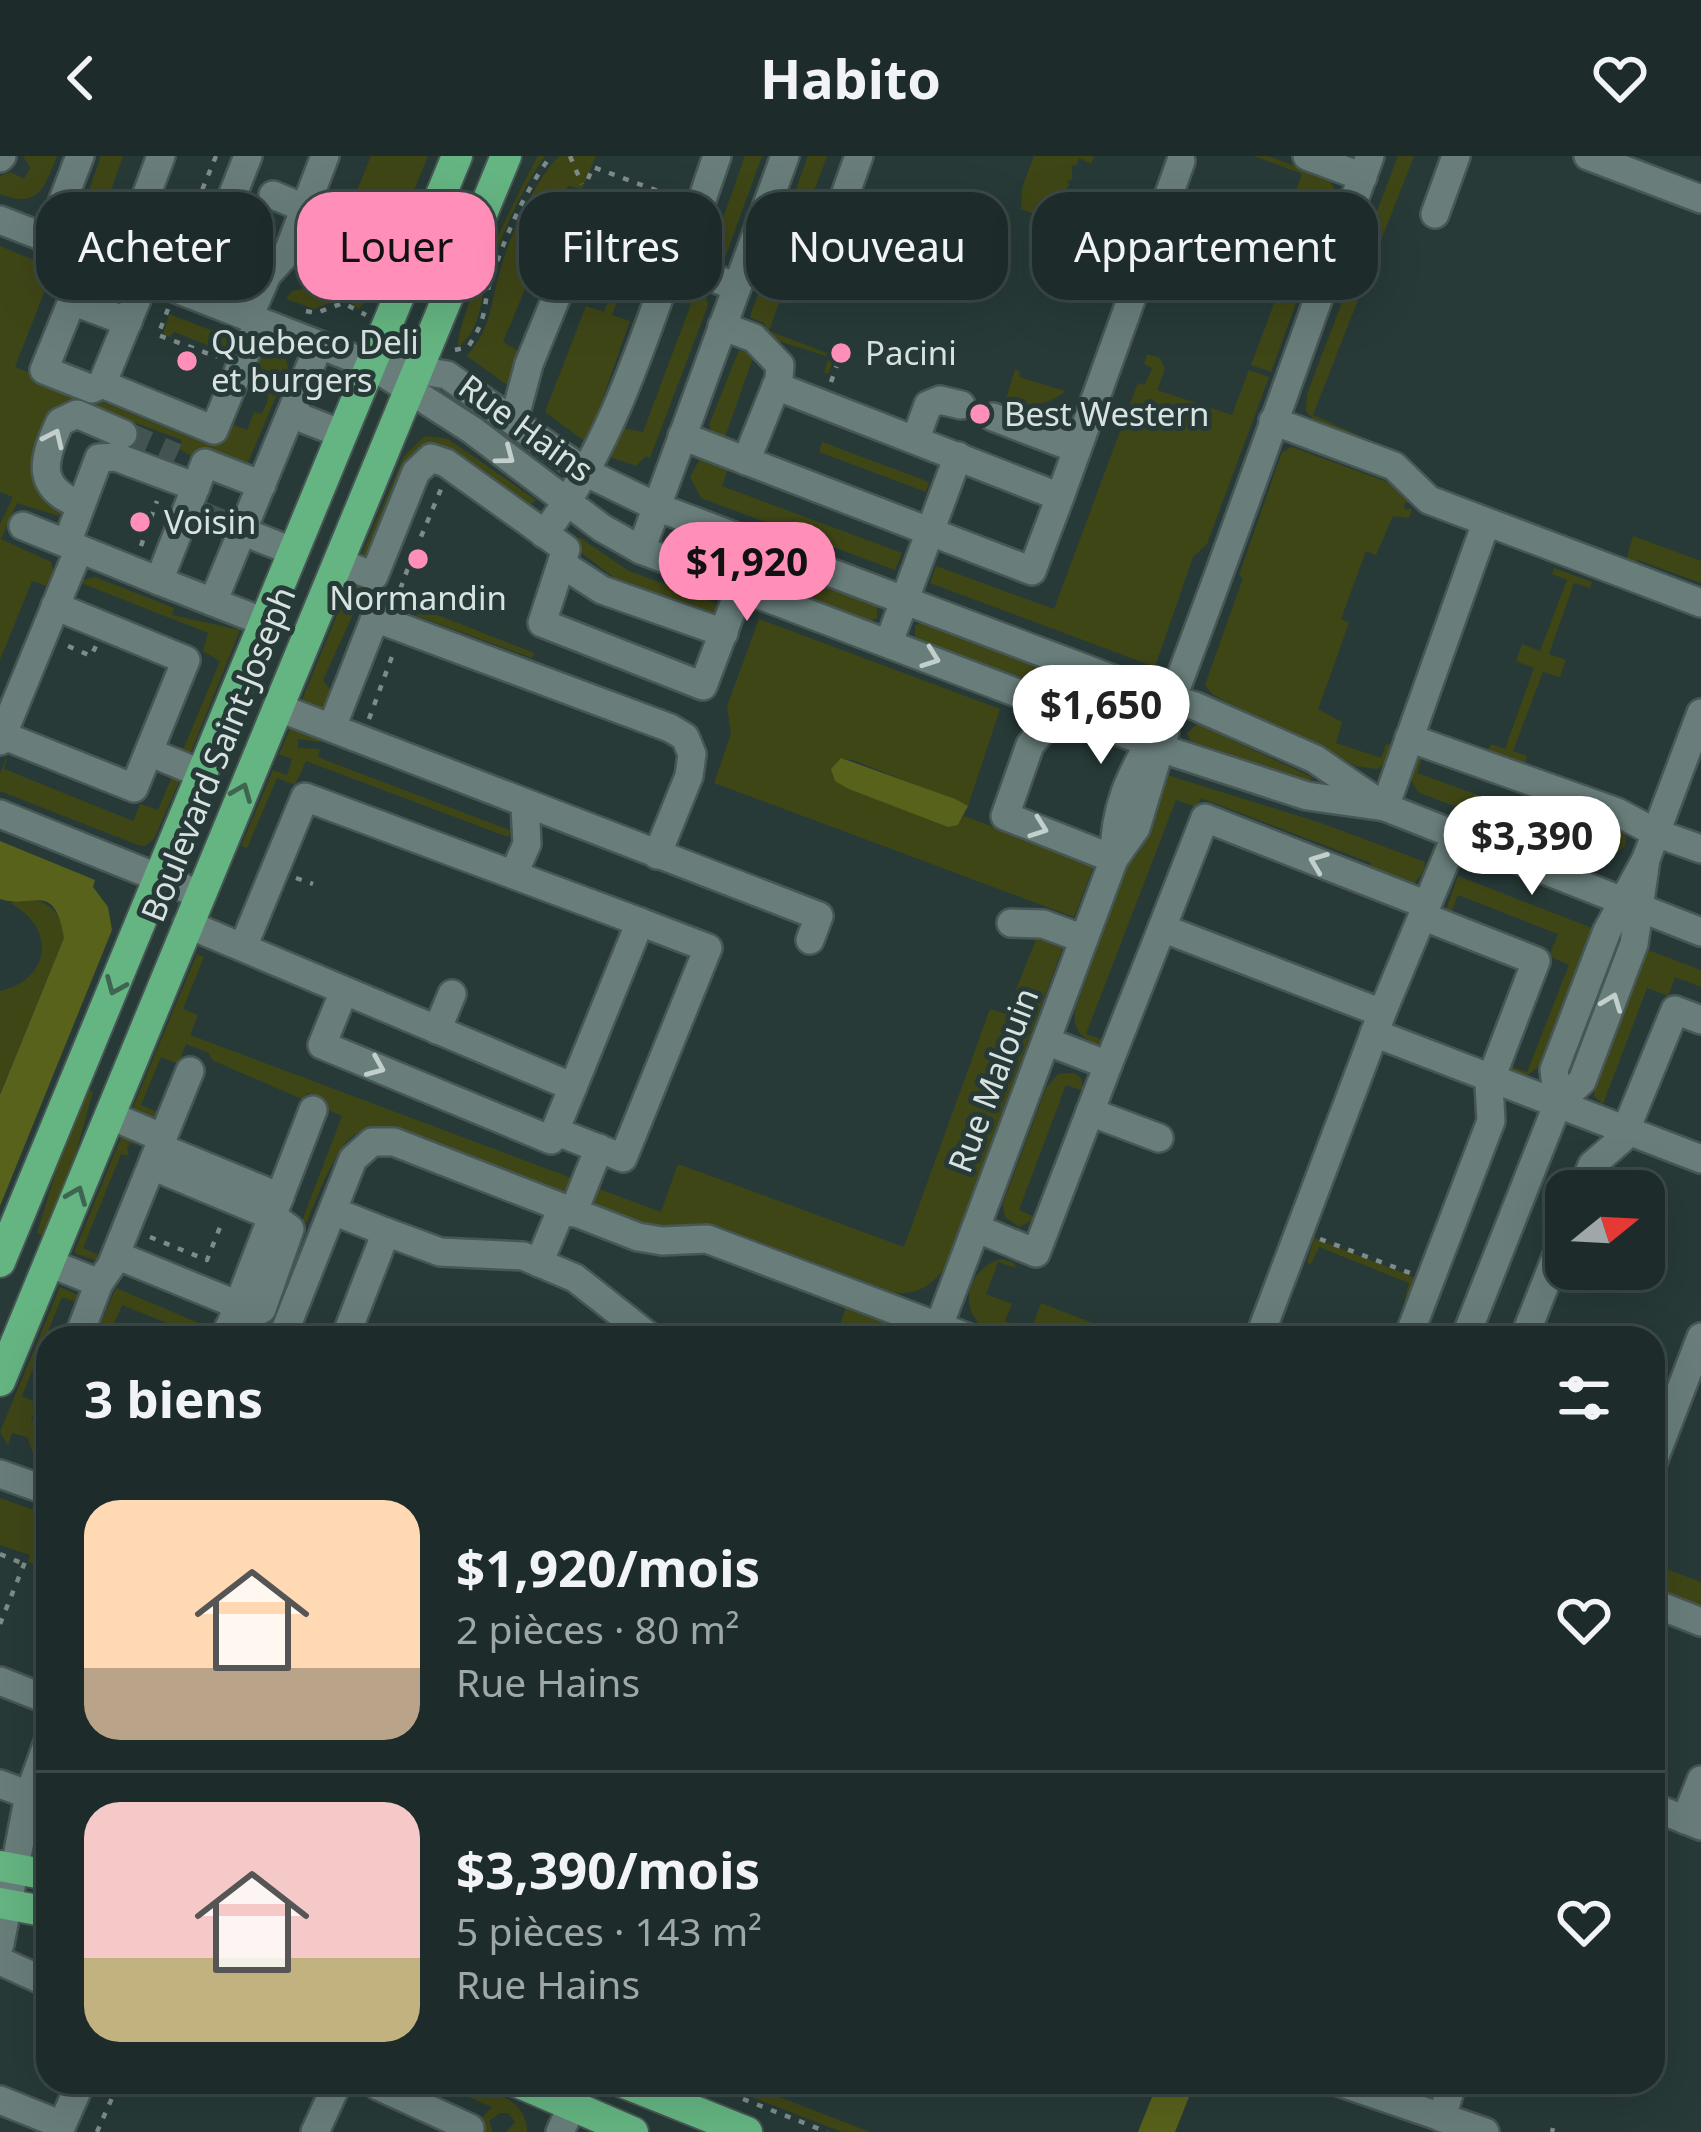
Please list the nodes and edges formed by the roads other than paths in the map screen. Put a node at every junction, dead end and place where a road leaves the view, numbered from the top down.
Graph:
1 (80, 156) edge
2 (161, 156) edge
3 (325, 156) edge
4 (457, 156) edge
5 (506, 156) edge
6 (717, 156) edge
7 (785, 156) edge
8 (859, 156) edge
9 (1307, 156) edge
10 (1456, 156) edge
11 (1588, 156) edge
12 (1181, 161) dead end
13 (1367, 166) edge
14 (252, 180) edge
15 (66, 192) edge
16 (148, 192) edge
17 (310, 192) edge
18 (705, 192) edge
19 (846, 192) edge
20 (1701, 199) edge
21 (297, 204) edge
22 (1435, 214) dead end
23 (0, 220) edge
24 (297, 227) edge
25 (36, 235) edge
26 (273, 268) edge
27 (722, 278) edge
28 (737, 287) junction
29 (133, 300) edge
30 (205, 300) edge
31 (260, 300) edge
32 (556, 300) edge
33 (658, 300) edge
34 (254, 319) junction
35 (128, 322) junction
36 (722, 326) junction
37 (320, 345) junction
38 (371, 365) junction
39 (414, 379) junction
40 (102, 384) junction
41 (776, 386) junction
42 (962, 405) dead end
43 (291, 414) junction
44 (993, 417) dead end
45 (514, 420) junction
46 (1273, 421) junction
47 (123, 434) tunnel mouth
48 (342, 434) junction
49 (682, 436) junction
50 (916, 438) junction
51 (1077, 449) junction
52 (958, 456) junction
53 (176, 457) tunnel mouth
54 (746, 461) junction
55 (586, 473) junction
56 (262, 485) junction
57 (197, 494) junction
58 (1060, 497) junction
59 (568, 503) junction
60 (81, 505) junction
61 (657, 507) junction
62 (1486, 523) junction
63 (23, 526) dead end
64 (235, 528) junction
65 (929, 532) junction
66 (544, 534) junction
67 (73, 546) junction
68 (641, 550) junction
69 (292, 551) junction
70 (337, 562) junction
71 (562, 564) junction
72 (159, 581) junction
73 (740, 588) junction
74 (904, 601) junction
75 (213, 602) junction
76 (1701, 603) edge
77 (56, 607) junction
78 (264, 622) junction
79 (724, 633) junction
80 (889, 642) junction
81 (1172, 699) junction
82 (1051, 703) junction
83 (277, 707) junction
84 (1701, 713) edge
85 (332, 727) junction
86 (1, 738) edge
87 (1409, 738) junction
88 (1155, 743) junction
89 (149, 752) junction
90 (202, 774) junction
91 (525, 805) junction
92 (1385, 807) junction
93 (0, 814) edge
94 (1456, 835) junction
95 (1651, 846) junction
96 (1701, 849) edge
97 (657, 855) junction
98 (1114, 859) junction
99 (514, 873) junction
100 (160, 878) junction
101 (200, 894) junction
102 (1631, 904) junction
103 (1425, 910) junction
104 (640, 922) junction
105 (1011, 923) dead end
106 (187, 924) junction
107 (1162, 928) junction
108 (1701, 932) edge
109 (1084, 939) junction
110 (809, 940) dead end
111 (243, 947) junction
112 (344, 991) junction
113 (452, 994) dead end
114 (1701, 1020) edge
115 (1378, 1023) junction
116 (437, 1030) junction
117 (1046, 1041) junction
118 (1108, 1065) junction
119 (190, 1071) dead end
120 (1492, 1077) junction
121 (573, 1087) junction
122 (1558, 1103) junction
123 (313, 1110) dead end
124 (1090, 1112) junction
125 (109, 1115) junction
126 (1626, 1130) junction
127 (555, 1131) junction
128 (1160, 1138) dead end
129 (598, 1148) junction
130 (158, 1150) junction
131 (1701, 1159) edge
132 (1590, 1170) edge
133 (333, 1211) junction
134 (568, 1211) junction
135 (272, 1217) junction
136 (232, 1218) road end
137 (976, 1228) junction
138 (386, 1232) junction
139 (116, 1255) junction
140 (0, 1262) edge
141 (49, 1263) junction
142 (539, 1263) junction
143 (99, 1283) junction
144 (1547, 1290) edge
145 (231, 1323) edge
146 (83, 1326) edge
147 (287, 1326) edge
148 (350, 1326) edge
149 (636, 1326) edge
150 (939, 1326) joint
151 (1264, 1326) edge
152 (1413, 1326) edge
153 (1468, 1326) edge
154 (1535, 1326) edge
155 (1701, 1337) edge
156 (0, 1381) edge
157 (1665, 1431) edge
158 (0, 1474) edge
159 (36, 1487) edge
160 (1665, 1608) edge
161 (1701, 1622) edge
162 (0, 1681) edge
163 (36, 1695) edge
164 (36, 1780) edge
165 (1701, 1780) edge
166 (0, 1784) edge
167 (36, 1786) edge
168 (1665, 1812) edge
169 (1693, 1823) edge
170 (8, 1868) edge
171 (4, 1904) edge
172 (36, 1910) edge
173 (0, 1944) edge
174 (0, 1961) edge
175 (36, 1978) edge
176 (76, 2094) edge
177 (332, 2094) edge
178 (396, 2094) edge
179 (543, 2094) edge
180 (652, 2094) edge
181 (1373, 2094) edge
182 (1449, 2094) edge
183 (0, 2100) edge
184 (571, 2107) edge
185 (1442, 2118) junction
186 (315, 2132) edge
187 (469, 2132) edge
188 (633, 2132) edge
189 (747, 2132) edge
190 (1485, 2132) edge

1 - 15 street
2 - 16 street
3 - 17 street
4 - 38 main road, Boulevard Saint-Joseph
5 - 39 main road, Boulevard Saint-Joseph
6 - 18 street
7 - 28 street
8 - 19 street
9 - 13 street
10 - 22 street
11 - 20 street
12 - 51 street
13 - 46 street, Rue Malouin
14 - 21 street
23 - 25 street, Rue Hains
24 - 26 street
27 - 28 street
28 - 36 street
29 - 35 street
30 - 34 street, Rue Hains
31 - 34 street
32 - 45 street
33 - 55 street
34 - 37 street, Rue Hains
34 - 40 street
35 - 40 street
35 - 40 street
36 - 41 street
36 - 49 street
37 - 38 street, Rue Hains
37 - 43 street
38 - 39 street, Rue Hains
38 - 48 main road, Boulevard Saint-Joseph
39 - 45 street, Rue Hains
39 -> 59 street, Rue Hains
39 - 70 main road, Boulevard Saint-Joseph
41 - 50 street
41 - 54 street
42 - 50 street
43 - 48 street
43 - 56 street
44 - 51 street
45 - 55 street, Rue Hains
46 - 62 street
46 - 81 street, Rue Malouin
60 -> 47 street
48 - 69 main road, Boulevard Saint-Joseph
49 - 54 street
49 - 61 street
50 - 52 street
51 - 58 street
52 - 58 street
52 - 65 street
53 - 57 street
54 - 65 street
55 - 59 street
55 - 61 street, Rue Hains
56 - 57 street
56 - 64 street
57 - 60 street
57 - 72 street
58 - 65 street
59 - 66 street
59 - 68 street, Rue Hains
60 - 67 street
61 - 68 street
61 - 74 street, Rue Hains
62 - 76 street
62 - 87 street
63 - 67 street
64 - 69 street
64 - 75 street
65 - 74 street
66 - 70 street
66 - 71 street
67 - 72 street
67 - 77 street
68 - 73 street, Rue Hains
69 - 78 main road, Boulevard Saint-Joseph
70 - 83 main road, Boulevard Saint-Joseph
71 - 79 street
71 - 79 street
72 - 75 street
73 - 79 street
73 - 80 street, Rue Hains
74 - 80 street
74 - 81 street, Rue Hains
75 - 78 street
77 - 86 street
77 - 89 street
78 - 90 main road, Boulevard Saint-Joseph
80 -> 82 street, Rue Hains
81 - 88 street, Rue Malouin
81 - 92 street, Rue Hains
82 - 88 street, Rue Hains
82 -> 98 street
83 - 85 street
101 -> 83 main road, Boulevard Saint-Joseph
84 - 95 street
85 - 91 street
85 - 97 street
86 - 89 street
87 - 92 street
87 - 95 street
88 - 92 street, Rue Hains
88 - 98 street, Rue Malouin
89 - 90 street
90 - 100 main road, Boulevard Saint-Joseph
91 - 97 street
91 - 99 street
92 - 94 street, Rue Hains
93 - 100 street
94 - 102 street, Rue Hains
94 - 103 street
95 - 96 street
95 - 102 street
97 - 110 street
98 - 109 street, Rue Malouin
99 - 104 street
99 - 111 street
100 - 101 street
100 -> 140 main road, Boulevard Saint-Joseph
101 - 106 main road, Boulevard Saint-Joseph
102 - 108 street, Rue Hains
102 - 122 street
103 -> 107 street
103 - 115 street
103 - 120 street
104 - 121 street
104 - 129 street
105 - 109 street
106 - 111 street
106 - 125 main road, Boulevard Saint-Joseph
107 - 115 street
107 - 118 street
109 - 117 street, Rue Malouin
111 - 112 street
112 - 116 street
112 -> 127 street
113 - 116 street
114 - 126 street
115 - 120 street
115 - 151 street
116 - 121 street
117 - 118 street
117 - 137 street, Rue Malouin
118 - 124 street
119 - 130 street
120 - 122 street
120 - 152 street
121 - 127 street
122 - 126 street
122 - 153 street
123 - 135 street
124 - 128 street
124 - 137 street
125 - 130 street
141 -> 125 main road, Boulevard Saint-Joseph
126 - 131 street
126 - 132 street
127 - 129 street
129 - 134 street
130 - 135 street
130 - 139 street
133 - 134 street
133 - 138 street
133 - 147 street
134 - 142 street
134 - 150 street
135 - 136 street
135 - 145 street
137 - 150 street, Rue Malouin
138 - 142 street
138 - 148 street
139 - 143 street
139 - 145 street
141 - 143 street
141 - 156 main road, Boulevard Saint-Joseph
142 - 149 street
143 - 146 street
144 - 154 street
155 - 157 street
158 - 159 street
160 - 161 street
162 - 163 street
164 - 166 street
165 - 169 street
167 - 170 street
168 - 169 street
170 - 171 street
171 - 172 main road
171 - 173 street
174 - 175 street
176 - 183 street
177 - 186 street
178 - 187 street
179 - 184 main road
180 - 189 main road
181 - 185 street
182 - 185 street
184 - 188 main road
185 - 190 street

